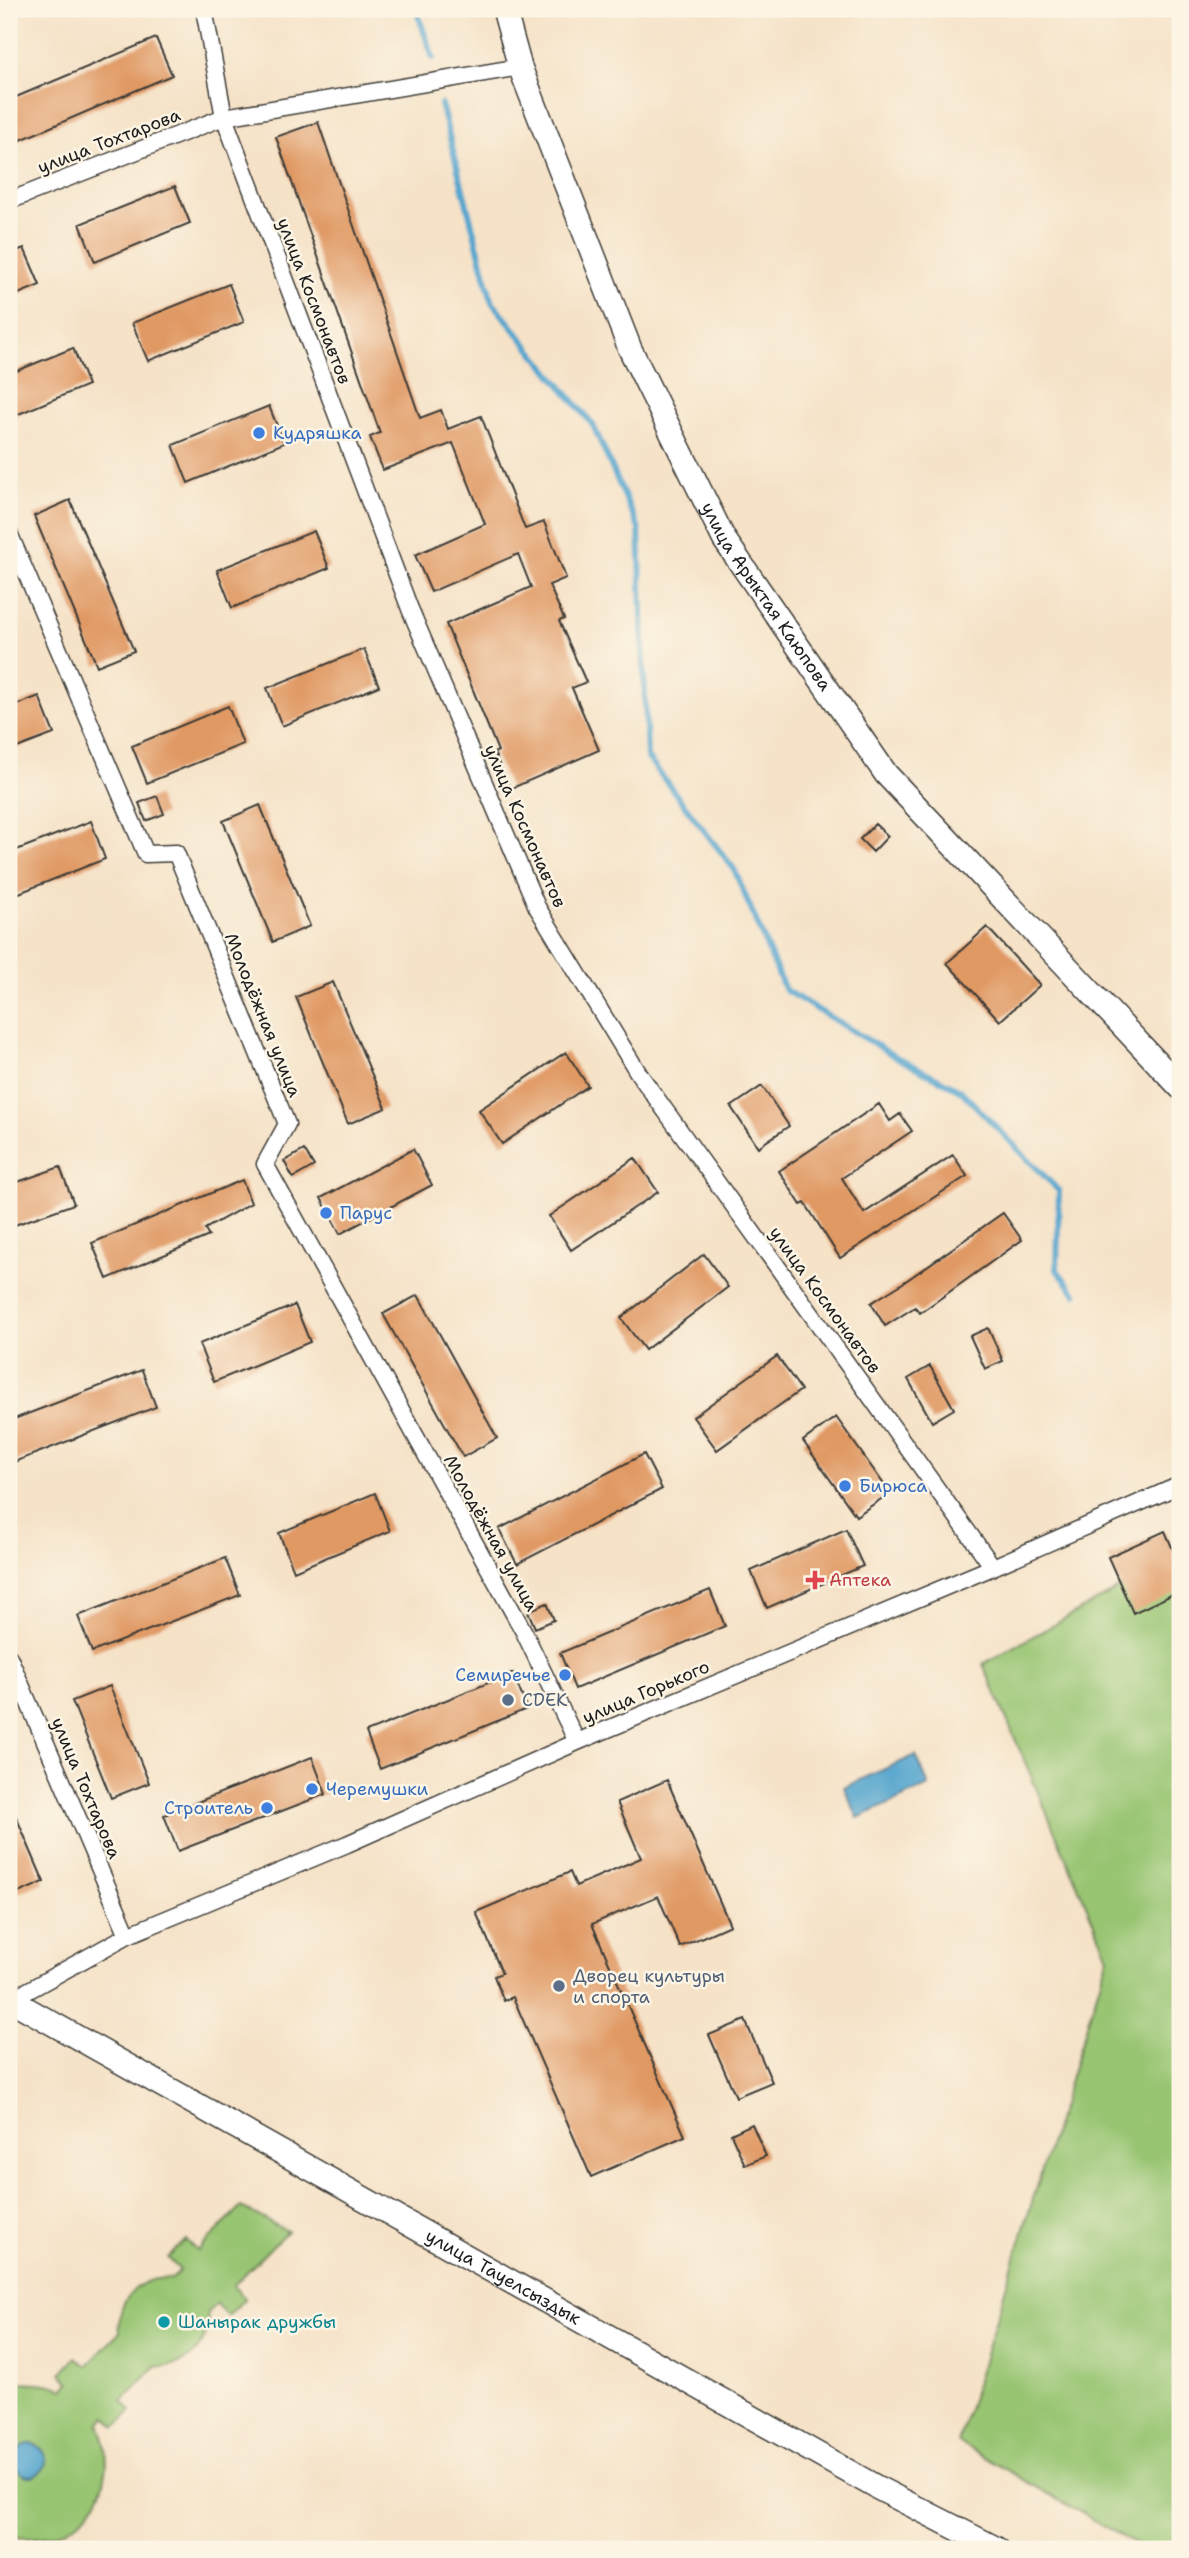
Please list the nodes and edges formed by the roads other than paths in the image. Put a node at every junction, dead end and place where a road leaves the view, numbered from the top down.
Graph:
1 (204, 9) edge
2 (504, 9) edge
3 (520, 67) junction
4 (224, 117) junction
5 (9, 201) edge
6 (9, 533) edge
7 (1180, 1087) edge
8 (1180, 1485) edge
9 (993, 1567) junction
10 (9, 1657) edge
11 (577, 1742) junction
12 (128, 1935) junction
13 (10, 1999) edge
14 (997, 2549) edge

1 - 4 street, улица Космонавтов
2 - 3 street, улица Арыктая Каюпова
3 - 4 street, улица Тохтарова
3 - 7 street, улица Арыктая Каюпова
4 - 5 street, улица Тохтарова
4 - 9 street, улица Космонавтов
6 - 11 street, Молодёжная улица
8 - 9 street, улица Горького
9 - 11 street, улица Горького
10 - 12 street, улица Тохтарова
11 - 12 street, улица Горького
12 - 13 street, улица Горького
13 - 14 street, улица Тауелсыздык

